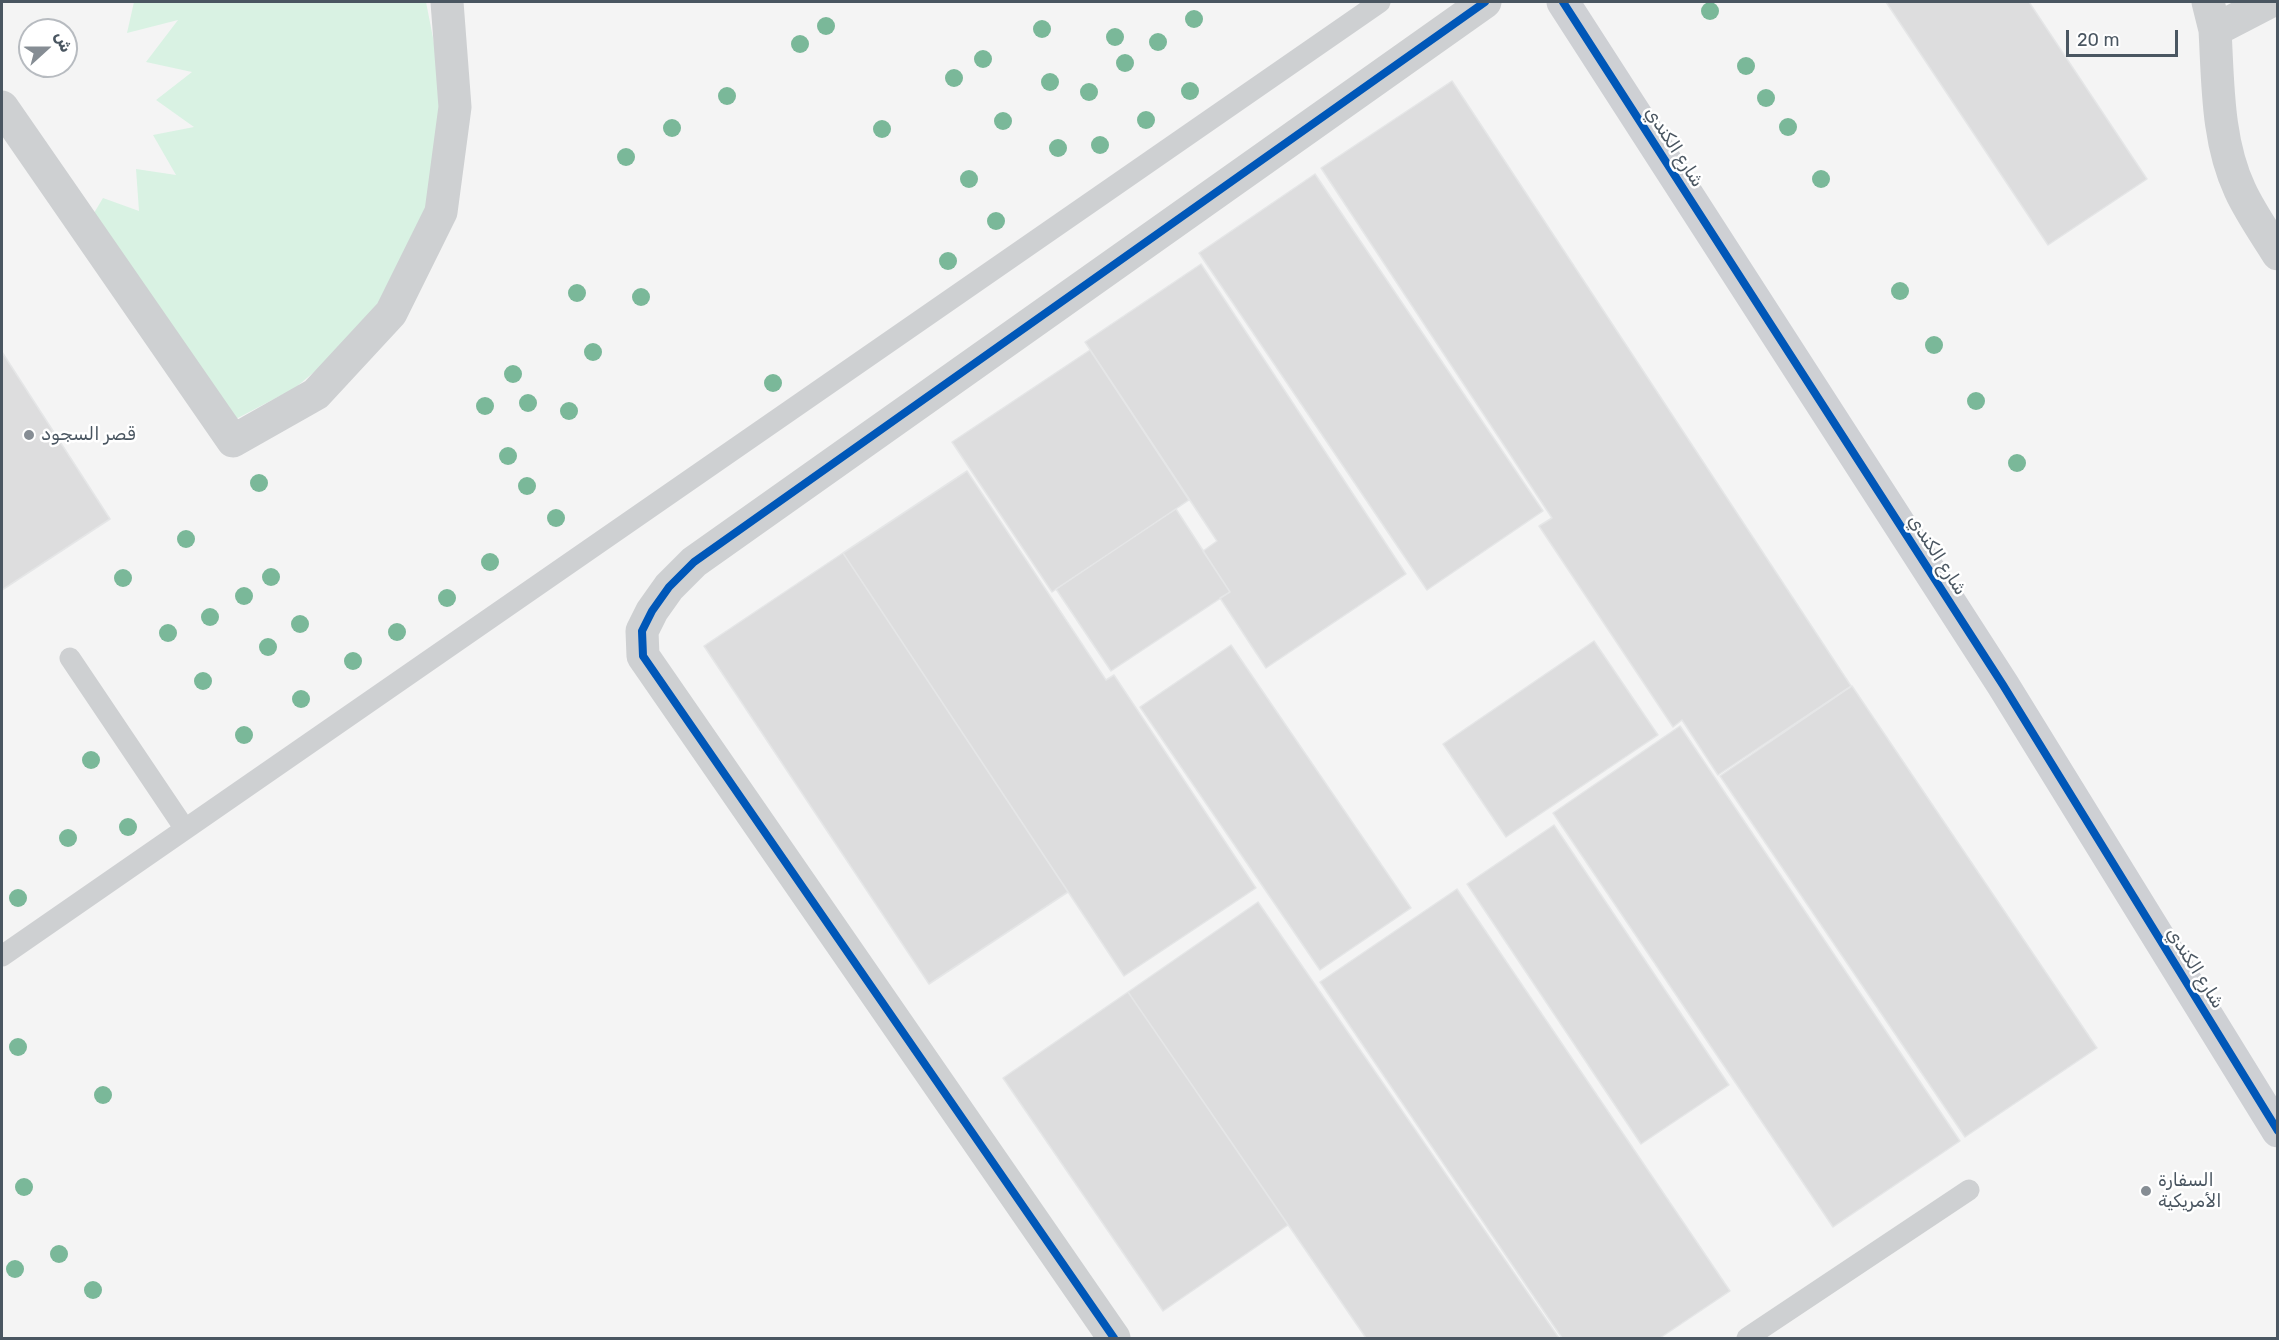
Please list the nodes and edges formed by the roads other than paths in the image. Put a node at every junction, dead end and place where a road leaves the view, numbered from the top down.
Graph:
1 (447, 2) edge
2 (1380, 2) edge
3 (1485, 2) edge
4 (1563, 2) edge
5 (2269, 2) edge
6 (2212, 16) edge
7 (2, 107) edge
8 (2277, 254) edge
9 (70, 658) dead end
10 (184, 829) junction
11 (2, 956) edge
12 (2277, 1131) edge
13 (1969, 1190) dead end
14 (1114, 1338) edge
15 (1747, 1338) edge

1 - 7 street
2 - 10 lane
3 - 14 street
4 - 12 street, شارع الكندي
5 - 6 street
6 - 8 street
9 - 10 lane
10 - 11 lane
13 - 15 lane

